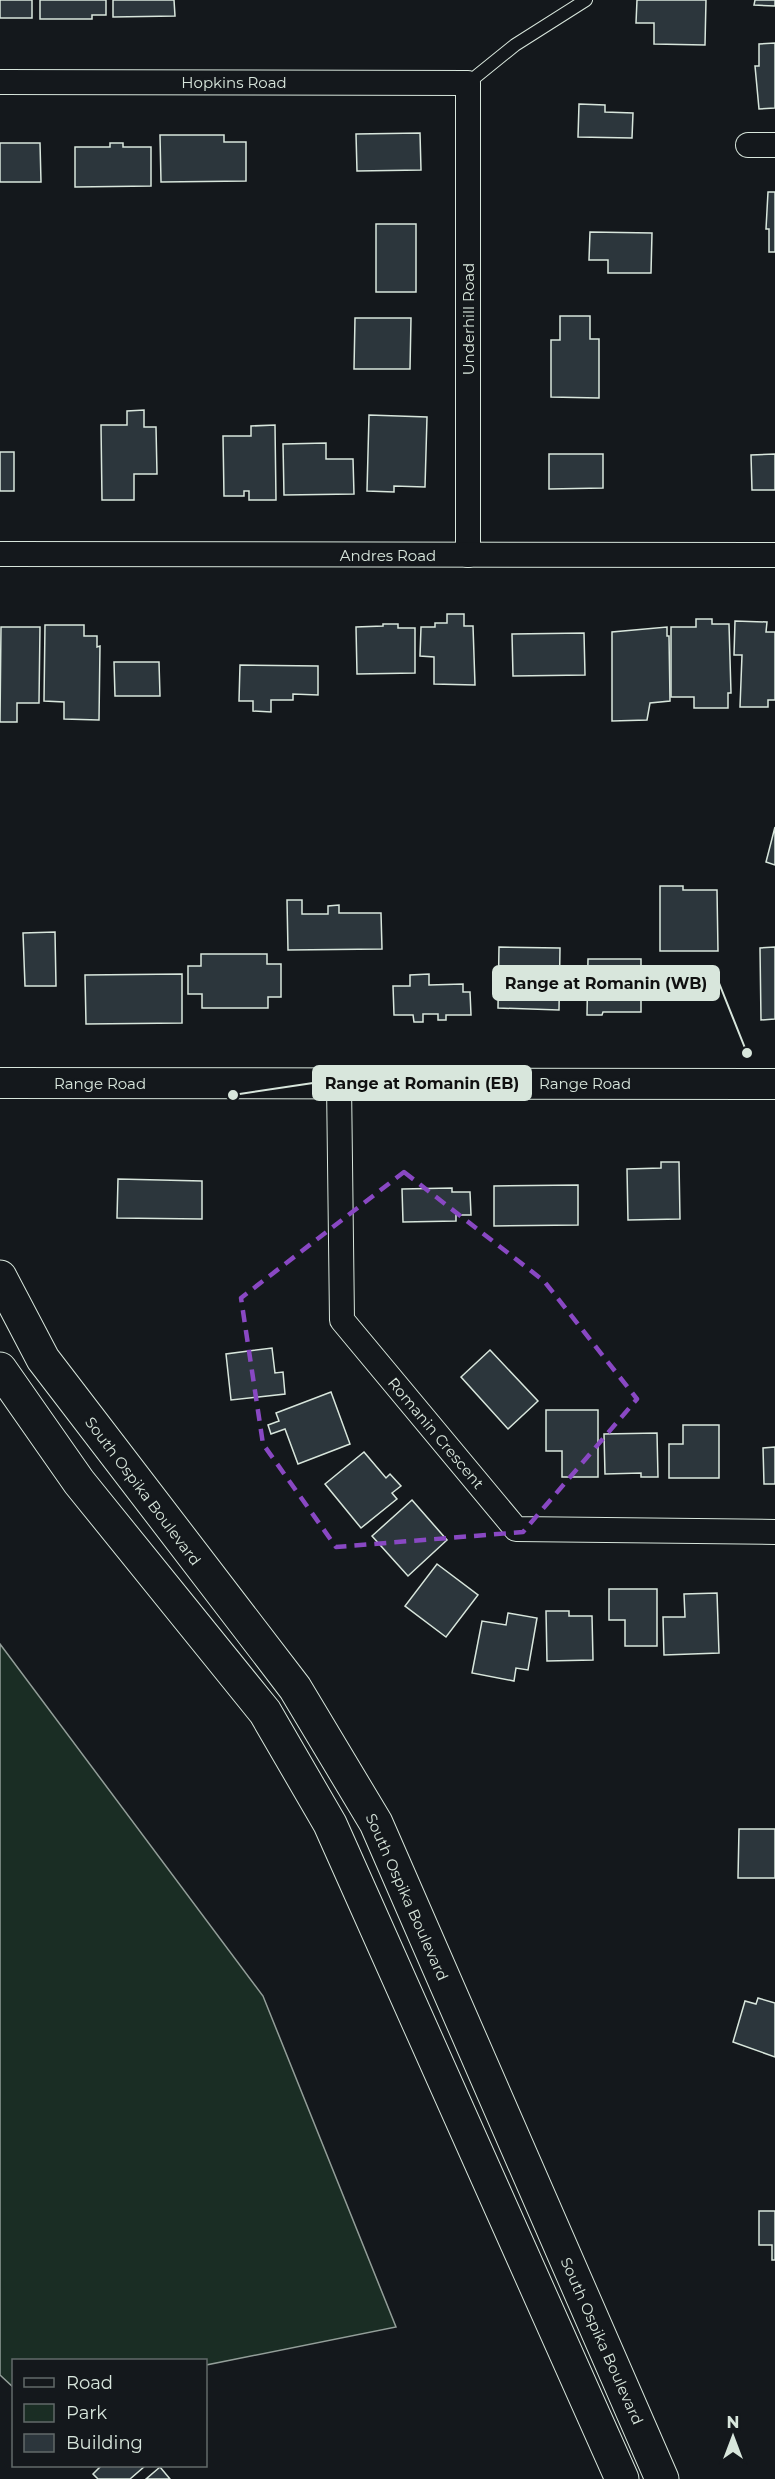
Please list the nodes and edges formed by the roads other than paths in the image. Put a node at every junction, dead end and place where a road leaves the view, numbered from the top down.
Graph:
1 (586, 0) edge
2 (0, 82) edge
3 (468, 82) junction
4 (748, 145) dead end
5 (775, 145) edge
6 (0, 554) edge
7 (468, 555) junction
8 (775, 555) edge
9 (0, 1083) edge
10 (339, 1083) junction
11 (775, 1084) edge
12 (0, 1277) edge
13 (0, 1369) edge
14 (775, 1532) edge
15 (621, 2479) edge
16 (662, 2479) edge

1 - 3 lane
2 - 3 street, Hopkins Road
3 - 7 street, Underhill Road
4 - 5 street
6 - 7 street, Andres Road
7 - 8 street, Andres Road
9 - 10 street, Range Road
10 - 11 street, Range Road
10 - 14 street, Romanin Crescent
12 - 16 main road, South Ospika Boulevard
13 - 15 main road

